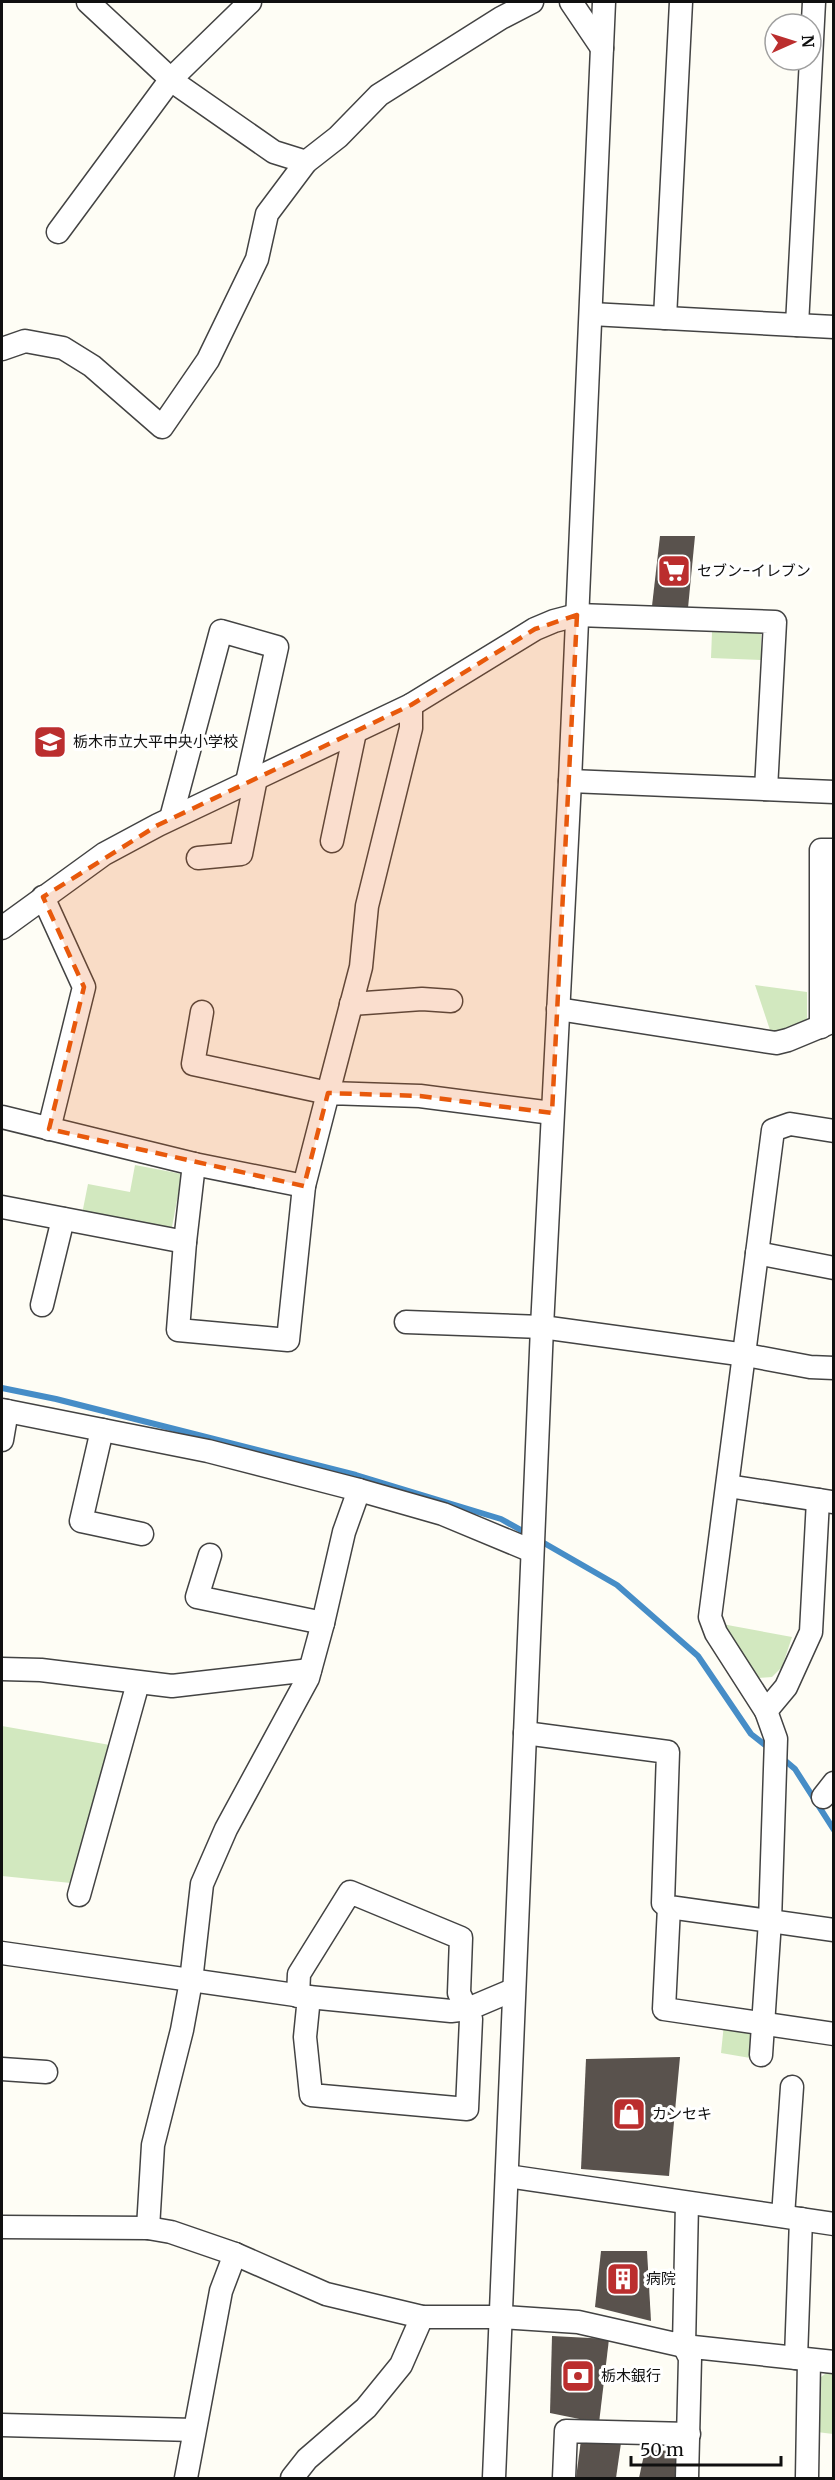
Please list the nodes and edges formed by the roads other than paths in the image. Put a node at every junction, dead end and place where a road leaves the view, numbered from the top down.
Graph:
1 (88, 2) edge
2 (250, 2) edge
3 (532, 2) edge
4 (571, 2) edge
5 (604, 2) edge
6 (681, 2) edge
7 (814, 2) edge
8 (602, 48) junction
9 (171, 79) junction
10 (306, 162) junction
11 (58, 232) dead end
12 (591, 314) junction
13 (665, 318) junction
14 (797, 325) junction
15 (834, 327) edge
16 (2, 349) edge
17 (577, 615) junction
18 (411, 705) junction
19 (355, 732) junction
20 (252, 780) junction
21 (570, 781) junction
22 (766, 789) junction
23 (834, 792) edge
24 (171, 818) junction
25 (332, 841) dead end
26 (834, 850) edge
27 (198, 858) dead end
28 (43, 897) junction
29 (2, 928) edge
30 (451, 1001) dead end
31 (351, 1004) junction
32 (558, 1009) junction
33 (202, 1012) dead end
34 (827, 1024) edge
35 (328, 1093) junction
36 (552, 1113) junction
37 (2, 1118) edge
38 (49, 1129) junction
39 (834, 1131) edge
40 (194, 1164) junction
41 (304, 1186) junction
42 (2, 1207) edge
43 (63, 1219) junction
44 (185, 1242) junction
45 (757, 1253) junction
46 (834, 1268) edge
47 (42, 1305) dead end
48 (406, 1322) dead end
49 (542, 1327) junction
50 (746, 1355) junction
51 (834, 1368) edge
52 (4, 1410) edge
53 (102, 1430) junction
54 (2, 1440) edge
55 (728, 1486) junction
56 (359, 1490) junction
57 (826, 1501) edge
58 (142, 1534) dead end
59 (532, 1551) junction
60 (210, 1555) dead end
61 (323, 1623) junction
62 (2, 1669) edge
63 (310, 1670) junction
64 (138, 1683) junction
65 (766, 1711) junction
66 (525, 1733) junction
67 (79, 1895) dead end
68 (669, 1907) junction
69 (770, 1921) junction
70 (834, 1930) edge
71 (2, 1953) edge
72 (190, 1981) junction
73 (513, 1990) junction
74 (303, 1996) junction
75 (468, 2009) junction
76 (763, 2025) junction
77 (834, 2034) edge
78 (761, 2055) dead end
79 (2, 2069) edge
80 (46, 2073) dead end
81 (792, 2087) dead end
82 (507, 2176) junction
83 (687, 2203) junction
84 (792, 2218) junction
85 (834, 2224) edge
86 (2, 2228) edge
87 (148, 2228) junction
88 (235, 2254) junction
89 (422, 2317) junction
90 (502, 2317) junction
91 (684, 2346) junction
92 (803, 2359) junction
93 (834, 2362) edge
94 (2, 2425) edge
95 (194, 2430) junction
96 (689, 2434) junction
97 (807, 2477) edge
98 (186, 2478) edge
99 (292, 2478) edge
100 (494, 2478) edge
101 (564, 2478) edge
102 (687, 2478) edge

1 - 9 street
2 - 9 street
3 - 10 street
4 - 8 street
5 - 8 street
6 - 13 street
7 - 14 street
8 - 12 street
9 - 10 street
9 - 11 street
10 - 16 street
12 - 13 street
12 - 17 street
13 - 14 street
14 - 15 street
17 - 18 street
17 - 21 street
17 - 22 street
18 - 19 street
18 - 31 street
19 - 20 street
19 - 25 street
20 - 24 street
20 - 24 street
20 - 27 street
21 - 22 street
21 - 32 street
22 - 23 street
24 - 28 street
26 - 34 street
28 - 29 street
28 - 38 street
30 - 31 street
31 - 35 street
32 - 34 street
32 - 36 street
33 - 35 street
35 - 36 street
35 - 41 street
36 - 49 street
37 - 38 street
38 - 40 street
39 - 45 street
40 - 41 street
40 - 44 street
41 - 44 street
42 - 43 street
43 - 44 street
43 - 47 street
45 - 46 street
45 - 50 street
48 - 49 street
49 - 50 street
49 - 59 street
50 - 51 street
50 - 55 street
52 - 53 street
52 - 54 street
53 - 56 street
53 - 58 street
55 - 57 street
55 - 65 street
56 - 59 street
56 - 61 street
57 - 65 street
59 - 66 street
60 - 61 street
61 - 63 street
62 - 64 street
63 - 64 street
63 - 72 street
64 - 67 street
65 - 69 street
66 - 68 street
66 - 73 street
68 - 69 street
68 - 76 street
69 - 70 street
69 - 76 street
71 - 72 street
72 - 74 street
72 - 87 street
73 - 75 street
73 - 82 street
74 - 75 street
74 - 75 street
74 - 75 street
76 - 77 street
76 - 78 street
79 - 80 street
81 - 84 street
82 - 83 street
82 - 90 street
83 - 84 street
83 - 91 street
84 - 85 street
84 - 92 street
86 - 87 street
87 - 88 street
88 - 89 street
88 - 95 street
89 - 90 street
89 - 99 street
90 - 91 street
90 - 100 street
91 - 92 street
91 - 96 street
92 - 93 street
92 - 97 street
94 - 95 street
95 - 98 street
96 - 101 street
96 - 102 street

